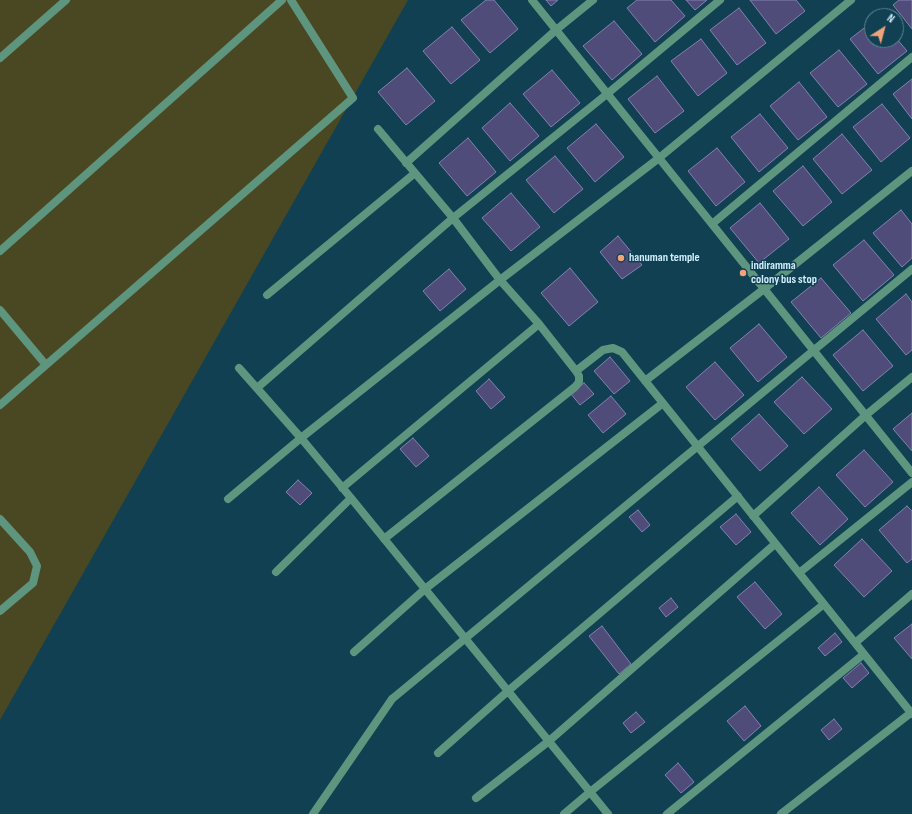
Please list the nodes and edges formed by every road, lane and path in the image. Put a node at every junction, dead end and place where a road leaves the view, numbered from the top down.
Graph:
1 (66, 0) edge
2 (282, 0) edge
3 (291, 0) edge
4 (532, 0) edge
5 (593, 0) edge
6 (720, 0) edge
7 (851, 0) edge
8 (556, 30) junction
9 (912, 57) edge
10 (0, 58) edge
11 (607, 94) junction
12 (378, 129) dead end
13 (659, 158) junction
14 (406, 163) junction
15 (912, 171) edge
16 (415, 173) junction
17 (453, 218) junction
18 (712, 224) junction
19 (0, 251) edge
20 (912, 269) edge
21 (500, 280) junction
22 (764, 289) junction
23 (267, 295) dead end
24 (0, 310) edge
25 (539, 324) junction
26 (814, 350) junction
27 (46, 365) junction
28 (239, 368) dead end
29 (576, 371) junction
30 (912, 377) edge
31 (645, 381) junction
32 (257, 388) junction
33 (663, 403) junction
34 (0, 405) edge
35 (866, 415) junction
36 (301, 438) junction
37 (698, 447) junction
38 (912, 473) edge
39 (912, 482) edge
40 (342, 488) junction
41 (738, 496) junction
42 (351, 498) junction
43 (228, 499) dead end
44 (754, 516) junction
45 (0, 519) edge
46 (384, 539) junction
47 (776, 544) junction
48 (276, 572) dead end
49 (799, 573) junction
50 (425, 589) junction
51 (912, 594) edge
52 (824, 604) junction
53 (0, 611) edge
54 (466, 639) junction
55 (855, 643) junction
56 (354, 652) dead end
57 (864, 654) junction
58 (508, 691) junction
59 (912, 713) edge
60 (549, 741) junction
61 (438, 752) dead end
62 (590, 792) junction
63 (476, 798) dead end
64 (313, 814) edge
65 (564, 814) edge
66 (608, 814) edge
67 (667, 814) edge
68 (781, 814) edge

1 - 10 street
2 - 19 street
3 - 27 street
4 - 8 street
5 - 8 street
6 - 11 street
7 - 13 street
8 - 11 street
8 - 14 street
9 - 18 street
11 - 13 street
11 - 17 street
12 - 14 street
13 - 18 street
13 - 21 street
14 - 16 street
15 - 22 street
16 - 17 street
16 - 23 street
17 - 21 street
17 - 32 street
18 - 22 street
20 - 26 street
21 - 25 street
21 - 36 street
22 - 26 street
22 - 31 street
24 - 27 street
25 - 29 street
25 - 40 street
26 - 35 street
26 - 37 street
27 - 34 street
28 - 32 street
29 - 31 street
29 - 46 street
30 - 35 street
31 - 33 street
32 - 36 street
33 - 37 street
33 - 50 street
35 - 38 street
35 - 44 street
36 - 40 street
36 - 43 street
37 - 41 street
37 - 54 street
39 - 49 street
40 - 42 street
41 - 44 street
41 - 58 street
42 - 46 street
42 - 48 street
44 - 47 street
45 - 53 street
46 - 50 street
47 - 49 street
47 - 60 street
49 - 52 street
50 - 54 street
50 - 56 street
51 - 55 street
52 - 55 street
52 - 62 street
54 - 58 street
54 - 64 street
55 - 57 street
57 - 59 street
57 - 67 street
58 - 60 street
58 - 61 street
59 - 68 street
60 - 62 street
60 - 63 street
62 - 65 street
62 - 66 street

